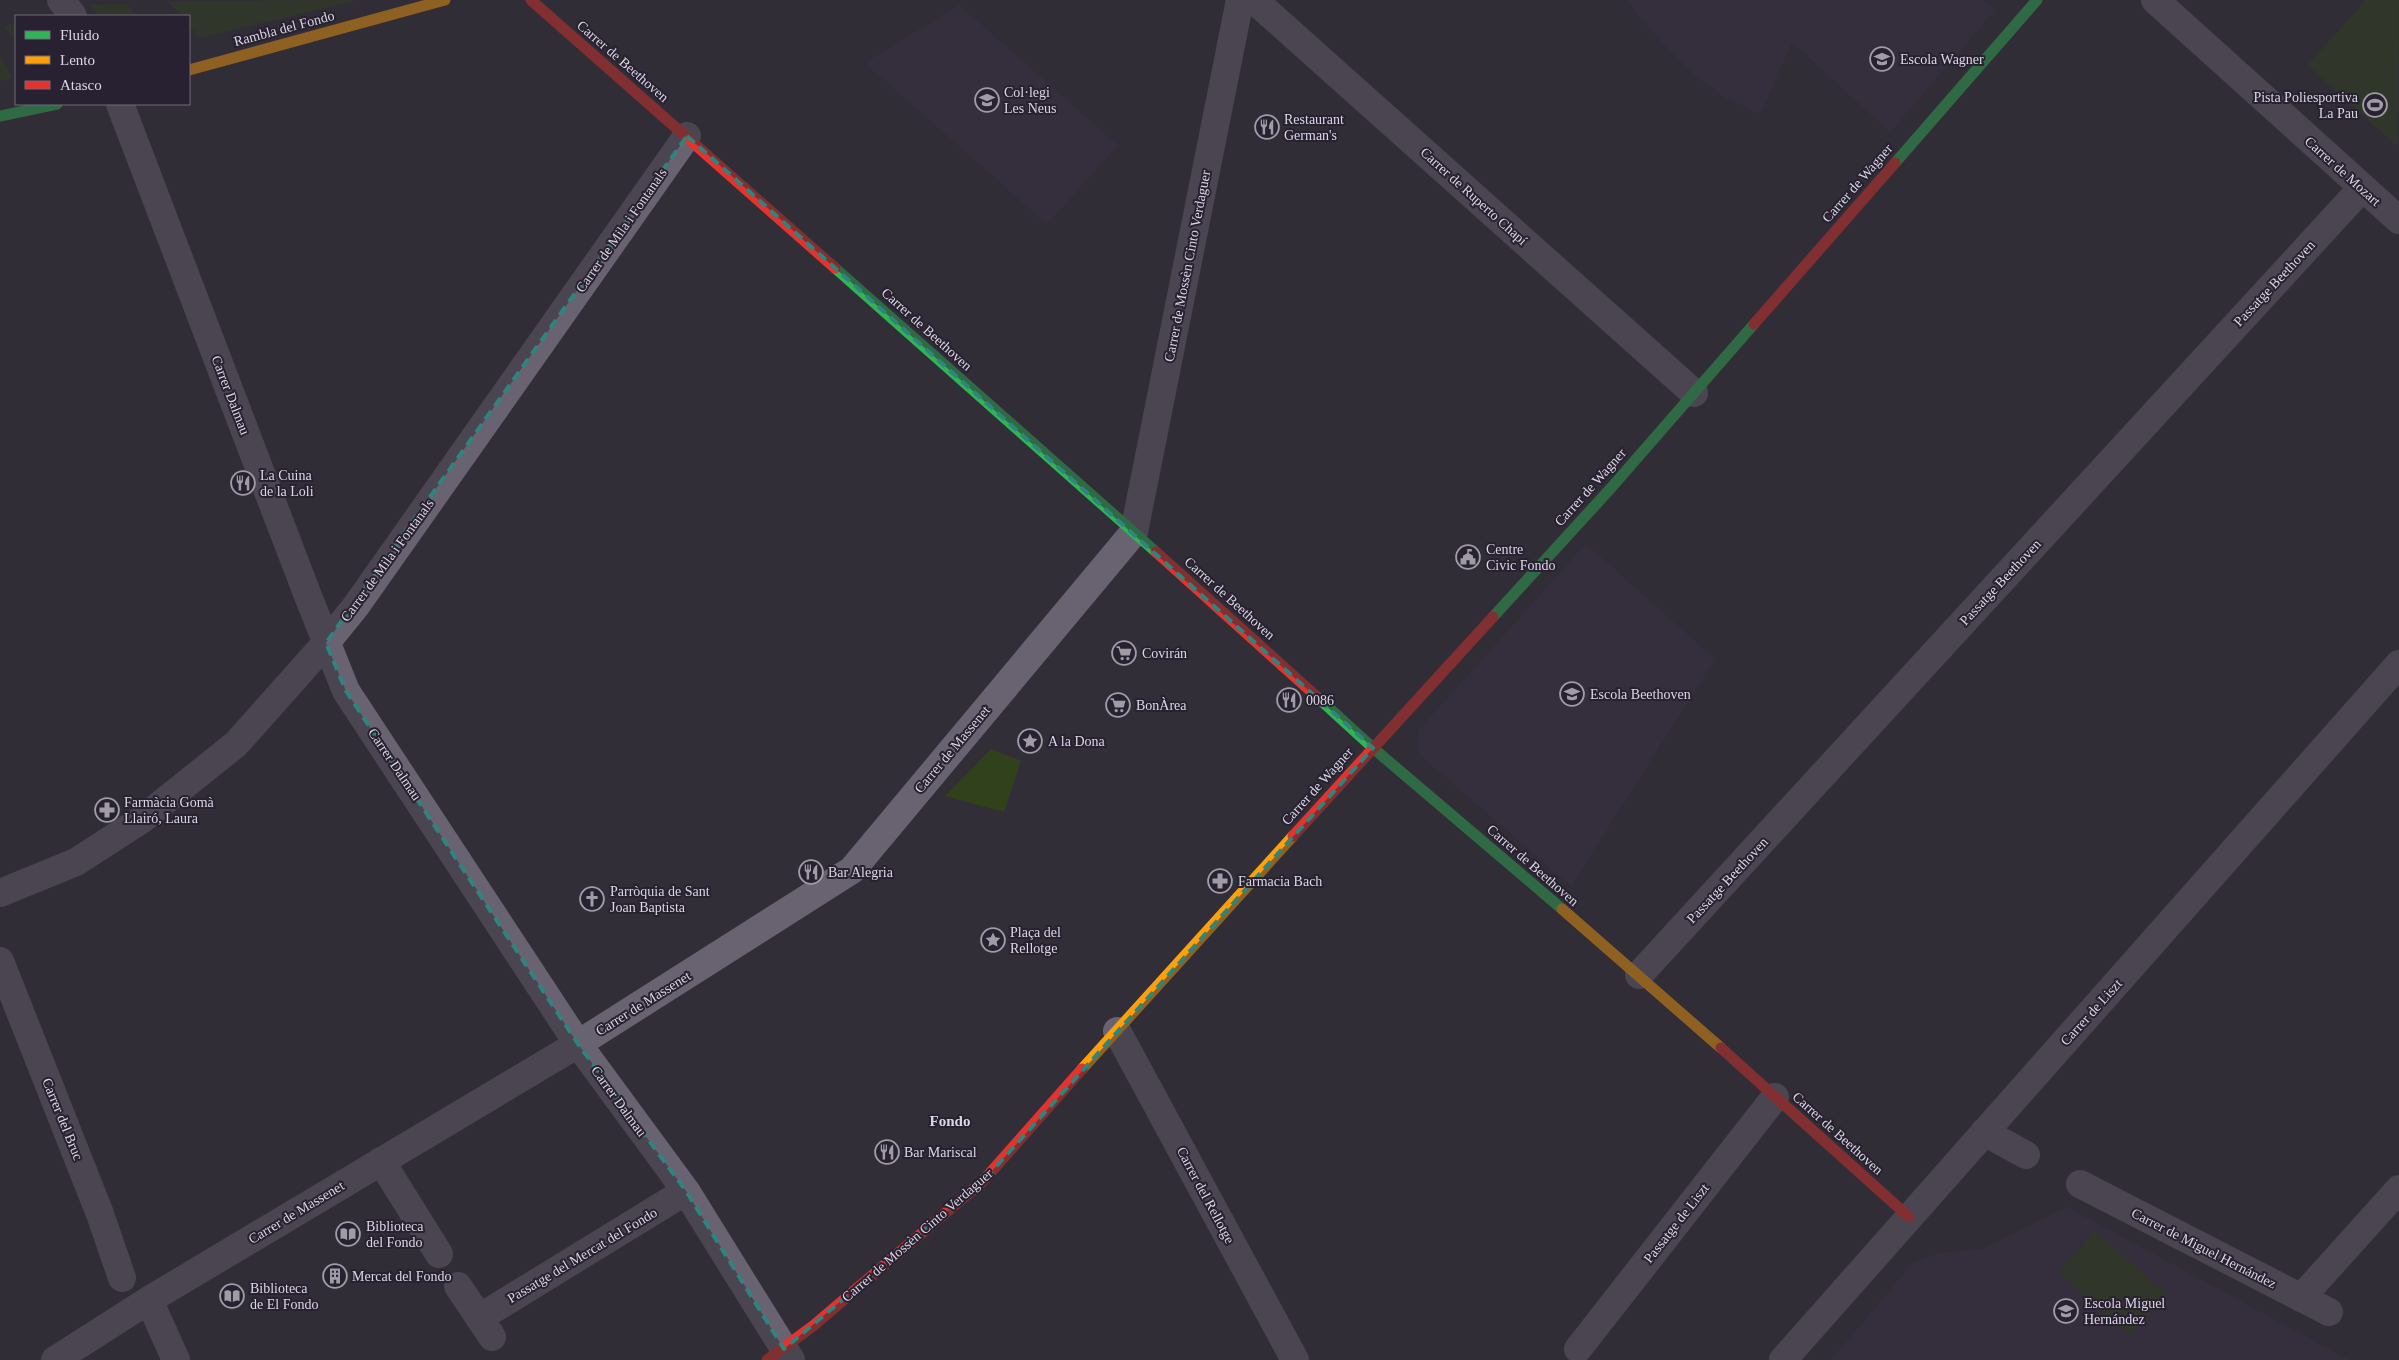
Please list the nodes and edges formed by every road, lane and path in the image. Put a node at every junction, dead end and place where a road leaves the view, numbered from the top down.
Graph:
1 (61, 0) edge
2 (445, 0) edge
3 (531, 0) edge
4 (1240, 0) edge
5 (1254, 0) edge
6 (2038, 0) edge
7 (2155, 0) edge
8 (72, 15) edge
9 (190, 70) edge
10 (53, 105) edge
11 (120, 105) edge
12 (0, 116) edge
13 (687, 136) junction
14 (2362, 188) junction
15 (2399, 220) edge
16 (1694, 392) junction
17 (1134, 532) junction
18 (326, 643) junction
19 (2399, 664) edge
20 (1373, 748) junction
21 (0, 893) edge
22 (0, 961) edge
23 (1638, 975) junction
24 (1117, 1031) junction
25 (578, 1044) junction
26 (1775, 1097) junction
27 (1984, 1132) junction
28 (2026, 1155) dead end
29 (380, 1161) junction
30 (2080, 1184) dead end
31 (2399, 1189) edge
32 (686, 1191) junction
33 (1909, 1217) junction
34 (439, 1254) dead end
35 (122, 1278) dead end
36 (458, 1286) dead end
37 (2301, 1298) junction
38 (149, 1300) junction
39 (2329, 1312) dead end
40 (1578, 1349) dead end
41 (781, 1356) edge
42 (55, 1360) edge
43 (176, 1360) edge
44 (1295, 1360) edge
45 (1783, 1360) edge

1 - 8 street
2 - 9 street, Rambla del Fondo
3 - 13 street, Carrer de Beethoven
4 - 17 street, Carrer de Mossèn Cinto Verdaguer
5 - 16 street, Carrer de Ruperto Chapí
6 - 16 street, Carrer de Wagner
7 - 14 street, Carrer de Mozart
10 - 12 street
11 - 18 street, Carrer Dalmau
13 - 17 street, Carrer de Beethoven
13 - 18 street, Carrer de Mila i Fontanals
14 - 15 street, Carrer de Mozart
14 - 23 street, Passatge Beethoven
16 - 20 street, Carrer de Wagner
17 - 20 street, Carrer de Beethoven
17 - 25 street, Carrer de Massenet
18 - 21 street, Carrer de Mila i Fontanals
18 - 25 street, Carrer Dalmau
19 - 27 street, Carrer de Liszt
20 - 23 street, Carrer de Beethoven
20 - 24 street, Carrer de Wagner
22 - 35 street, Carrer del Bruc
23 - 26 street, Carrer de Beethoven
24 - 41 street, Carrer de Mossèn Cinto Verdaguer
24 - 44 street, Carrer del Rellotge
25 - 29 street, Carrer de Massenet
25 - 32 street, Carrer Dalmau
26 - 33 street, Carrer de Beethoven
26 - 40 street, Passatge de Liszt
27 - 28 street
27 - 33 street, Carrer de Liszt
29 - 34 street
29 - 38 street, Carrer de Massenet
30 - 37 street, Carrer de Miguel Hernández
31 - 37 street
32 - 36 street, Passatge del Mercat del Fondo
32 - 41 street, Carrer Dalmau
33 - 45 street, Carrer de Liszt
37 - 39 street, Carrer de Miguel Hernández
38 - 42 street, Carrer de Massenet
38 - 43 street

